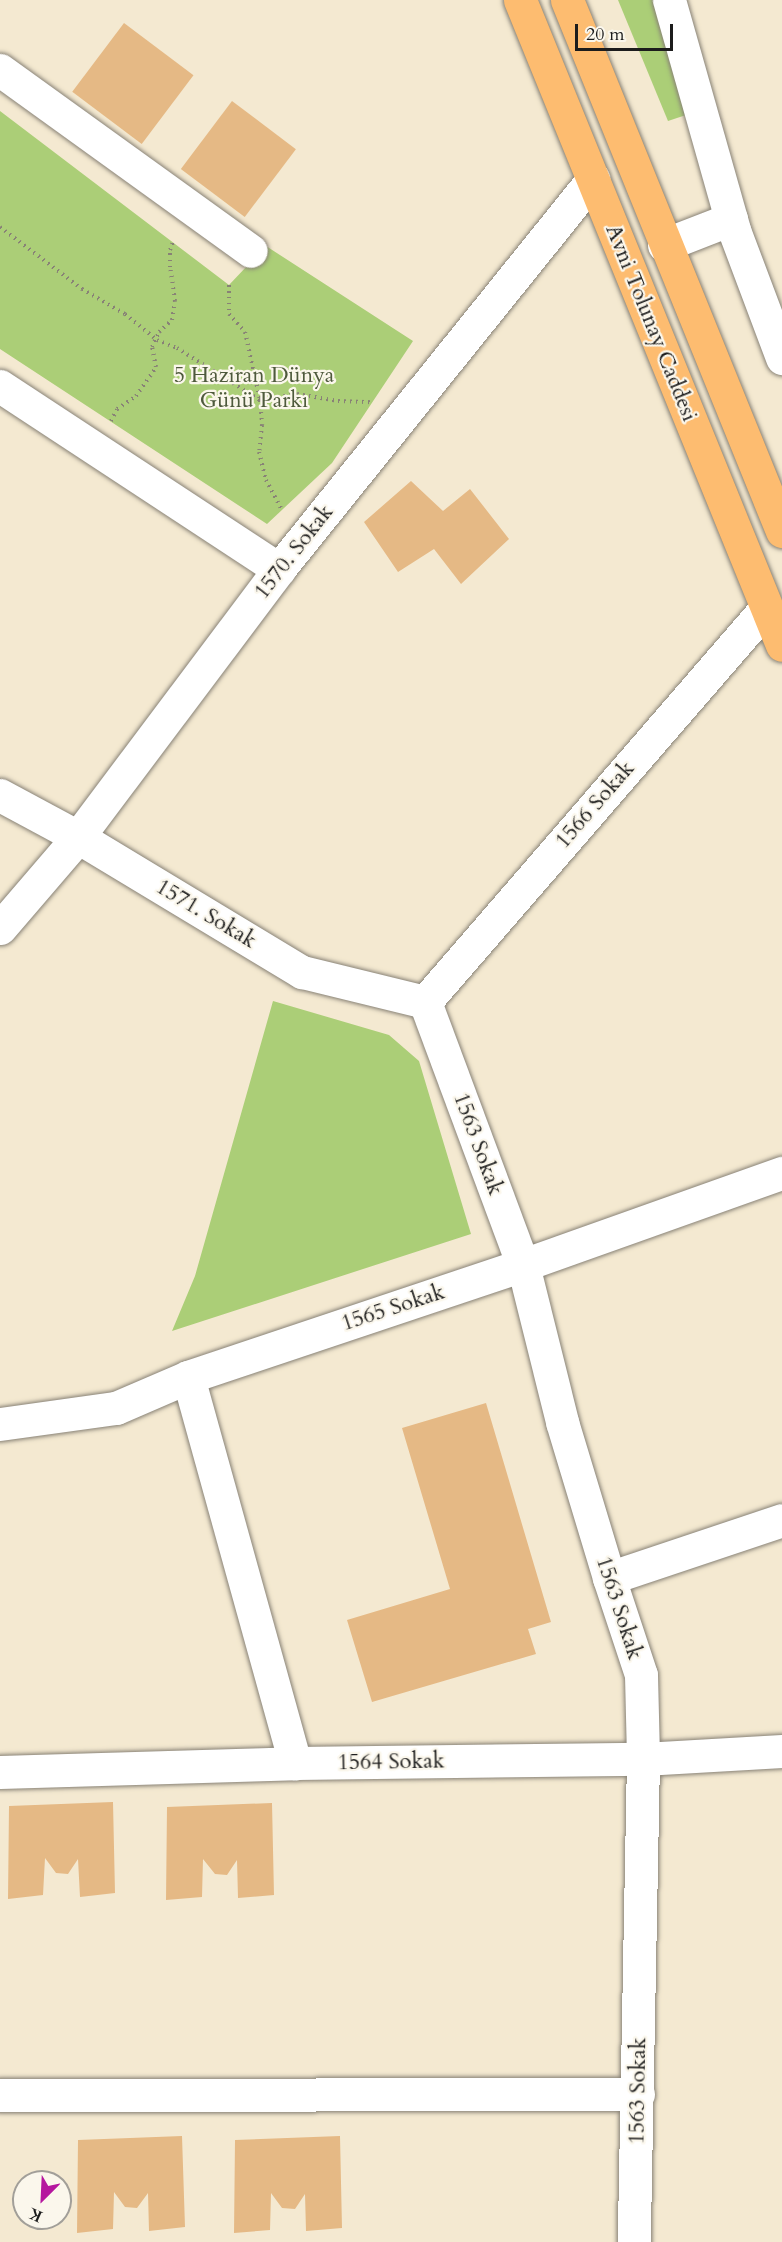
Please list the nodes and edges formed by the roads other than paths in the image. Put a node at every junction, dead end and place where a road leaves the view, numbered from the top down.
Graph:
1 (520, 0) edge
2 (567, 0) edge
3 (669, 0) edge
4 (0, 70) edge
5 (593, 179) junction
6 (731, 219) junction
7 (664, 245) junction
8 (251, 251) dead end
9 (782, 358) edge
10 (0, 386) edge
11 (782, 531) edge
12 (279, 569) junction
13 (766, 608) junction
14 (782, 645) edge
15 (0, 795) edge
16 (78, 837) junction
17 (0, 928) edge
18 (425, 1002) junction
19 (782, 1173) edge
20 (523, 1265) junction
21 (188, 1377) junction
22 (0, 1424) edge
23 (782, 1520) edge
24 (609, 1578) junction
25 (782, 1751) edge
26 (643, 1759) junction
27 (295, 1763) junction
28 (0, 1772) edge
29 (638, 2094) junction
30 (0, 2095) edge
31 (634, 2242) edge

1 - 5 main road, Avni Tolunay Caddesi
2 - 7 main road, Avni Tolunay Caddesi
3 - 6 street
4 - 8 street
5 - 12 street, 1570. Sokak
5 - 13 main road, Avni Tolunay Caddesi
6 - 7 street
6 - 9 street
7 - 11 main road, Avni Tolunay Caddesi
10 - 12 street
12 - 16 street, 1570. Sokak
13 - 14 main road, Avni Tolunay Caddesi
13 - 18 street, 1566 Sokak
15 - 16 street, 1571. Sokak
16 - 17 street, 1570. Sokak
16 - 18 street, 1571. Sokak
18 - 20 street, 1563 Sokak
19 - 20 street, 1565 Sokak
20 - 21 street, 1565 Sokak
20 - 24 street, 1563 Sokak
21 - 22 street, 1565 Sokak
21 - 27 street
23 - 24 street
24 - 26 street, 1563 Sokak
25 - 26 street, 1564 Sokak
26 - 27 street, 1564 Sokak
26 - 29 street, 1563 Sokak
27 - 28 street, 1564 Sokak
29 - 30 street
29 - 31 street, 1563 Sokak

